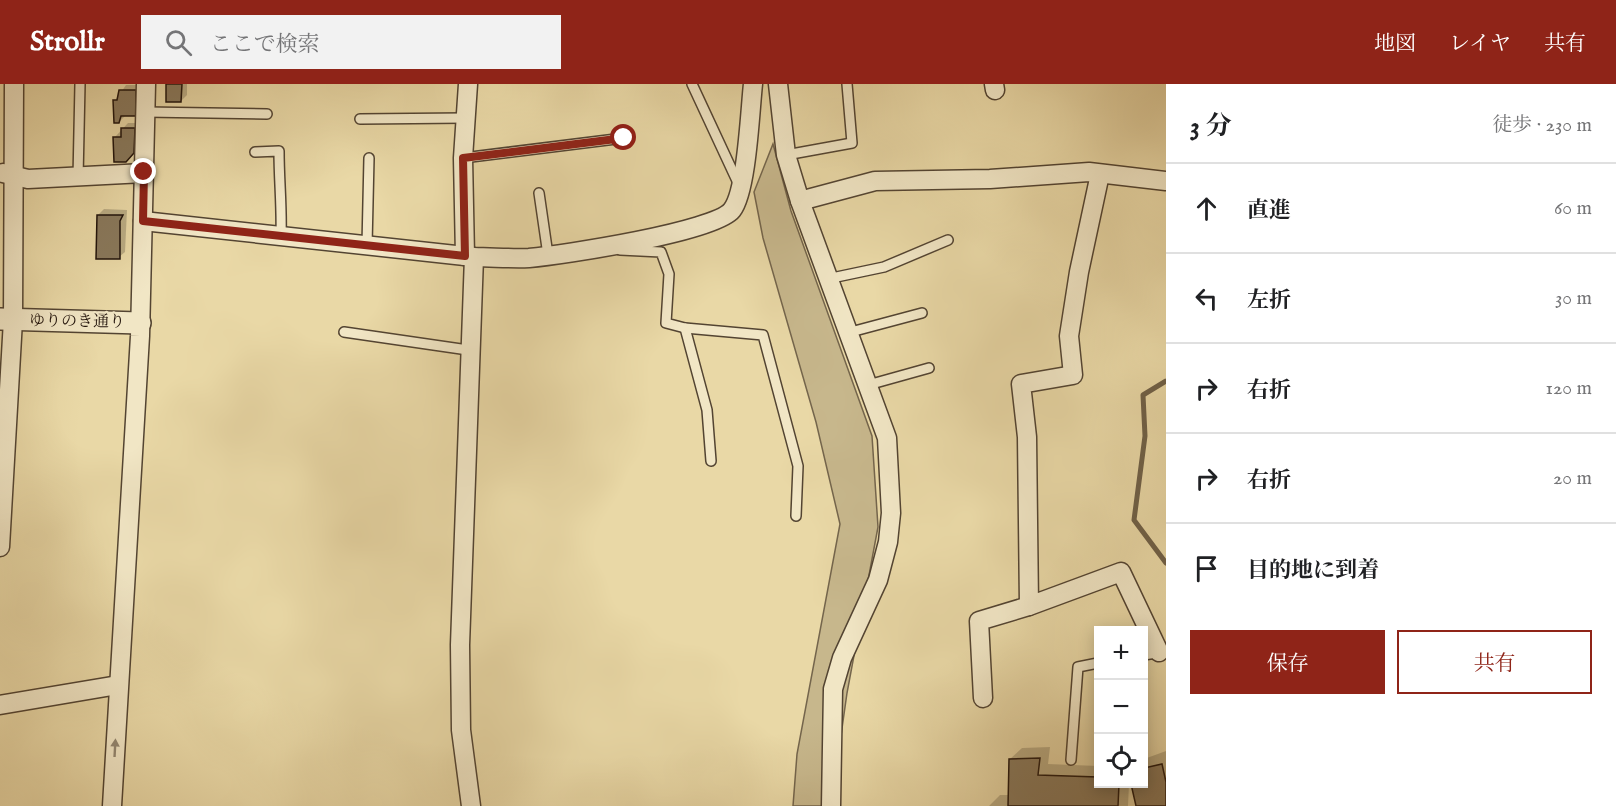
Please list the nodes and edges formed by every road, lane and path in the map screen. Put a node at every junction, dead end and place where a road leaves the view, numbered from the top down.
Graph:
1 (14, 84) edge
2 (80, 84) edge
3 (146, 84) edge
4 (468, 84) edge
5 (692, 84) edge
6 (753, 84) edge
7 (778, 84) edge
8 (847, 84) edge
9 (146, 112) junction
10 (267, 114) dead end
11 (465, 118) junction
12 (360, 119) dead end
13 (624, 138) dead end
14 (255, 152) dead end
15 (786, 156) junction
16 (369, 158) dead end
17 (463, 158) junction
18 (144, 172) junction
19 (6, 174) edge
20 (1100, 174) junction
21 (78, 178) junction
22 (1166, 181) edge
23 (740, 188) junction
24 (539, 192) dead end
25 (800, 201) junction
26 (143, 221) junction
27 (281, 235) junction
28 (948, 240) dead end
29 (367, 245) junction
30 (597, 248) junction
31 (548, 255) junction
32 (469, 256) junction
33 (827, 279) junction
34 (922, 313) dead end
35 (7, 320) edge
36 (141, 323) junction
37 (685, 328) junction
38 (344, 332) dead end
39 (847, 333) junction
40 (468, 350) junction
41 (929, 368) dead end
42 (868, 385) junction
43 (711, 461) dead end
44 (796, 516) dead end
45 (0, 547) edge
46 (1029, 606) junction
47 (1156, 653) edge
48 (1094, 664) edge
49 (118, 685) junction
50 (983, 698) dead end
51 (0, 705) edge
52 (1071, 760) dead end
53 (112, 806) edge
54 (471, 806) edge
55 (831, 806) edge

1 - 19 street
2 - 21 lane
3 - 9 street
4 - 11 street
5 - 23 lane
6 - 23 street
7 - 15 street
8 - 15 lane
9 - 10 lane
9 - 18 street
11 - 12 lane
11 - 17 street
13 - 17 lane
14 - 27 lane
15 - 25 street
16 - 29 lane
17 - 32 street
18 - 21 street
18 - 26 street
19 - 21 street
19 - 35 street
20 - 22 street
20 - 25 street
20 - 46 street
23 - 30 street
24 - 31 lane
25 - 33 street
26 - 27 street
26 - 36 street
27 - 29 street
28 - 33 lane
29 - 32 street
30 - 31 street
30 - 37 lane
31 - 32 street
32 - 40 street
33 - 39 street
34 - 39 lane
35 - 36 street, ゆりのき通り
35 - 45 street
36 - 49 street
37 - 43 lane
37 - 44 lane
38 - 40 lane
39 - 42 street
40 - 54 street
41 - 42 lane
42 - 55 street
46 - 47 street
46 - 50 street
48 - 52 lane
49 - 51 street
53 -> 49 street

